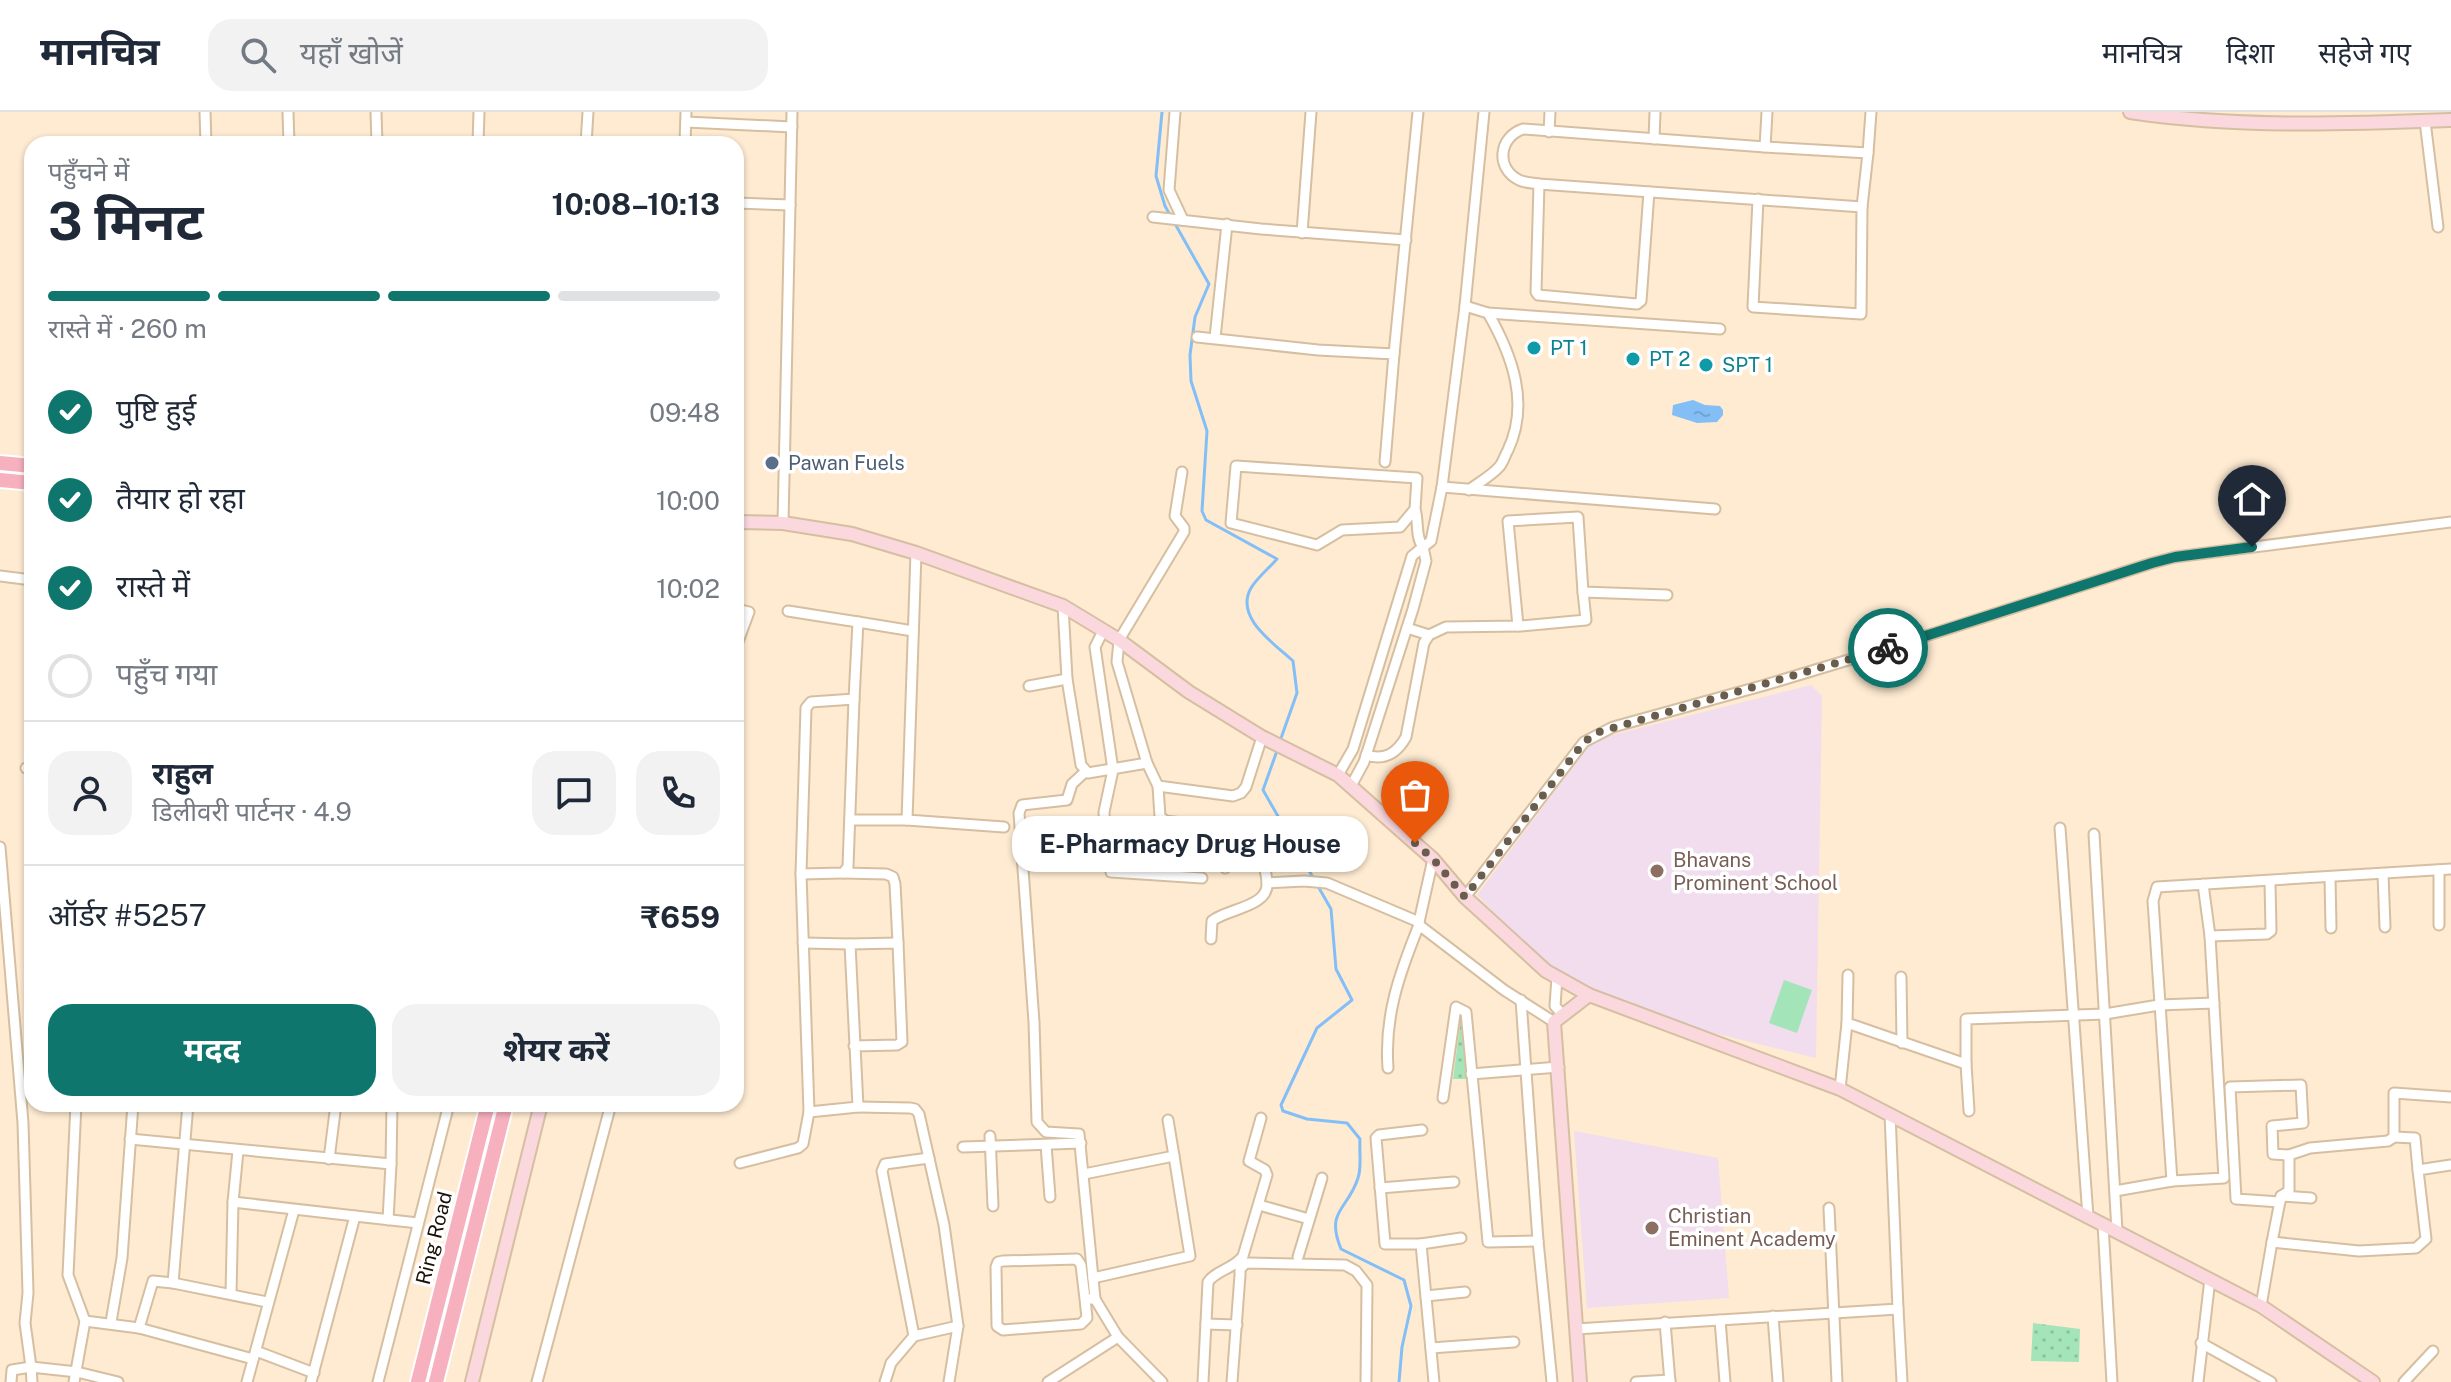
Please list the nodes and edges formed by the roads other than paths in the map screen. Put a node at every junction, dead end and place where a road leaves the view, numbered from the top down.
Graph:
1 (205, 112) edge
2 (288, 112) edge
3 (376, 112) edge
4 (479, 112) edge
5 (588, 112) edge
6 (792, 112) edge
7 (1175, 112) edge
8 (1311, 112) edge
9 (1418, 112) edge
10 (1484, 112) edge
11 (1550, 112) edge
12 (1655, 112) edge
13 (1767, 112) edge
14 (1871, 112) edge
15 (2130, 112) edge
16 (686, 117) edge
17 (2451, 120) edge
18 (2425, 121) junction
19 (792, 127) junction
20 (1549, 132) junction
21 (206, 136) edge
22 (289, 136) edge
23 (377, 136) edge
24 (478, 136) edge
25 (586, 136) edge
26 (1654, 139) junction
27 (1481, 147) junction
28 (1765, 147) junction
29 (1502, 150) junction
30 (1868, 153) junction
31 (1539, 184) junction
32 (1649, 192) junction
33 (1758, 199) junction
34 (744, 203) edge
35 (790, 205) junction
36 (1862, 207) junction
37 (1153, 217) dead end
38 (1175, 219) junction
39 (1227, 224) junction
40 (2438, 227) dead end
41 (1302, 233) junction
42 (1406, 240) junction
43 (1465, 306) junction
44 (1488, 313) junction
45 (1720, 329) dead end
46 (1197, 337) dead end
47 (1215, 338) junction
48 (1394, 354) junction
49 (1385, 462) dead end
50 (0, 463) edge
51 (24, 465) edge
52 (1182, 472) dead end
53 (0, 480) edge
54 (24, 482) edge
55 (1442, 487) junction
56 (1469, 490) junction
57 (1415, 509) junction
58 (1715, 509) dead end
59 (744, 522) edge
60 (2451, 522) edge
61 (783, 523) junction
62 (1423, 547) junction
63 (916, 553) junction
64 (0, 576) edge
65 (24, 579) edge
66 (1583, 592) junction
67 (1667, 595) dead end
68 (1063, 606) junction
69 (788, 611) dead end
70 (858, 622) junction
71 (1518, 626) junction
72 (1407, 628) junction
73 (913, 631) junction
74 (1103, 631) junction
75 (1429, 635) junction
76 (1119, 640) junction
77 (1067, 679) junction
78 (1029, 686) dead end
79 (854, 699) junction
80 (1263, 738) junction
81 (1366, 755) junction
82 (1147, 763) junction
83 (1113, 770) junction
84 (1085, 772) junction
85 (1338, 775) junction
86 (1158, 786) junction
87 (1351, 786) junction
88 (850, 820) junction
89 (907, 820) junction
90 (1004, 827) dead end
91 (2060, 828) dead end
92 (2094, 834) dead end
93 (1258, 846) dead end
94 (0, 847) edge
95 (1433, 859) junction
96 (1225, 868) dead end
97 (2451, 869) edge
98 (2439, 870) junction
99 (843, 873) junction
100 (801, 874) junction
101 (2383, 874) junction
102 (1202, 878) dead end
103 (2330, 878) junction
104 (2270, 882) junction
105 (1267, 883) junction
106 (2203, 884) junction
107 (1465, 897) junction
108 (1419, 924) junction
109 (2439, 925) dead end
110 (2385, 927) dead end
111 (2331, 928) dead end
112 (2210, 936) junction
113 (1211, 939) dead end
114 (803, 943) junction
115 (898, 943) junction
116 (850, 944) junction
117 (1848, 975) dead end
118 (1557, 977) junction
119 (1901, 977) dead end
120 (1589, 995) junction
121 (1521, 1000) junction
122 (2214, 1003) junction
123 (2159, 1005) junction
124 (2105, 1014) junction
125 (2072, 1016) junction
126 (1558, 1019) junction
127 (1847, 1023) junction
128 (1902, 1043) junction
129 (854, 1046) junction
130 (1966, 1064) junction
131 (1559, 1067) junction
132 (1388, 1068) dead end
133 (1526, 1070) junction
134 (18, 1073) junction
135 (24, 1073) edge
136 (1471, 1074) junction
137 (1840, 1089) junction
138 (2451, 1097) edge
139 (1443, 1098) dead end
140 (858, 1107) junction
141 (1969, 1111) dead end
142 (76, 1112) edge
143 (132, 1112) edge
144 (187, 1112) edge
145 (335, 1112) edge
146 (392, 1112) edge
147 (447, 1112) edge
148 (486, 1112) edge
149 (504, 1112) edge
150 (539, 1112) edge
151 (609, 1112) edge
152 (809, 1112) junction
153 (1890, 1114) junction
154 (1261, 1118) dead end
155 (1168, 1120) dead end
156 (1422, 1130) dead end
157 (2394, 1137) junction
158 (130, 1139) junction
159 (990, 1141) junction
160 (185, 1143) junction
161 (1081, 1143) junction
162 (1046, 1145) junction
163 (963, 1147) dead end
164 (238, 1151) junction
165 (2289, 1155) junction
166 (1174, 1156) junction
167 (929, 1158) junction
168 (329, 1159) junction
169 (740, 1163) dead end
170 (391, 1164) junction
171 (2451, 1165) edge
172 (2418, 1170) junction
173 (1084, 1174) junction
174 (1322, 1178) dead end
175 (2172, 1181) junction
176 (1454, 1182) dead end
177 (1380, 1188) junction
178 (2115, 1191) junction
179 (1050, 1197) dead end
180 (2311, 1198) dead end
181 (2281, 1199) junction
182 (233, 1202) junction
183 (1259, 1205) junction
184 (993, 1206) dead end
185 (1829, 1208) dead end
186 (294, 1210) junction
187 (355, 1216) junction
188 (2088, 1217) junction
189 (1309, 1219) junction
190 (388, 1220) junction
191 (418, 1223) junction
192 (2103, 1224) junction
193 (2117, 1231) junction
194 (1461, 1238) dead end
195 (1538, 1241) junction
196 (2272, 1242) junction
197 (1421, 1244) junction
198 (1298, 1257) dead end
199 (1093, 1278) junction
200 (2210, 1279) junction
201 (173, 1283) junction
202 (1465, 1292) dead end
203 (231, 1294) junction
204 (1426, 1296) junction
205 (1090, 1299) junction
206 (267, 1302) junction
207 (2261, 1306) junction
208 (1898, 1309) junction
209 (1832, 1311) junction
210 (1773, 1316) junction
211 (1720, 1320) junction
212 (85, 1321) junction
213 (111, 1322) junction
214 (1665, 1322) junction
215 (1206, 1324) junction
216 (1237, 1325) junction
217 (958, 1326) junction
218 (139, 1328) junction
219 (1576, 1329) junction
220 (914, 1336) junction
221 (1118, 1337) junction
222 (1514, 1342) dead end
223 (2201, 1343) junction
224 (1431, 1348) junction
225 (2433, 1351) dead end
226 (255, 1355) junction
227 (31, 1367) junction
228 (75, 1377) edge
229 (312, 1377) edge
230 (2252, 1377) edge
231 (1670, 1381) edge
232 (11, 1382) edge
233 (32, 1382) edge
234 (118, 1382) edge
235 (247, 1382) edge
236 (378, 1382) edge
237 (418, 1382) edge
238 (436, 1382) edge
239 (472, 1382) edge
240 (537, 1382) edge
241 (885, 1382) edge
242 (949, 1382) edge
243 (1048, 1382) edge
244 (1162, 1382) edge
245 (1203, 1382) edge
246 (1232, 1382) edge
247 (1366, 1382) edge
248 (1434, 1382) edge
249 (1552, 1382) edge
250 (1580, 1382) edge
251 (1636, 1382) edge
252 (1725, 1382) edge
253 (1778, 1382) edge
254 (1837, 1382) edge
255 (1902, 1382) edge
256 (2112, 1382) edge
257 (2198, 1382) edge
258 (2271, 1382) edge
259 (2373, 1382) edge
260 (2404, 1382) edge

1 - 21 street
2 - 22 street
3 - 23 street
4 - 24 street
5 - 25 street
6 - 19 street
7 - 38 street
8 - 41 street
9 - 42 street
10 - 27 street
11 - 20 street
12 - 26 street
13 - 28 street
14 - 30 street
15 - 18 street
16 - 19 street
17 - 18 street
18 - 40 street
19 - 35 street
20 - 26 street
20 - 29 street
26 - 28 street
27 - 29 street
27 - 43 street
28 - 30 street
29 - 31 street
30 - 36 street
31 - 32 street
31 - 32 street
32 - 33 street
33 - 36 street
33 - 36 street
34 - 35 street
35 - 61 street
37 - 38 street
38 - 39 street
39 - 41 street
39 - 47 street
41 - 42 street
42 - 48 street
43 - 44 street
43 - 55 street
44 - 45 street
44 - 56 street
46 - 47 street
47 - 48 street
48 - 49 street
50 - 51 main road
52 - 76 street
53 - 54 main road
55 - 56 street
55 - 62 street
56 - 58 street
57 - 57 street
57 - 62 street
59 - 61 street
60 - 107 street
61 - 63 street
62 - 72 street
62 - 85 street
63 - 68 street
63 - 73 street
64 - 65 street
66 - 67 street
66 - 71 street
66 - 71 street
68 - 74 street
68 - 77 street
69 - 70 street
70 - 73 street
70 - 79 street
71 - 75 street
72 - 75 street
72 - 81 street
73 - 89 street
74 - 76 street
74 - 83 street
75 - 81 street
76 - 80 street
76 - 82 street
77 - 78 street
77 - 84 street
79 - 88 street
79 - 100 street
80 - 85 street
80 - 86 street
81 - 87 street
82 - 83 street
82 - 86 street
83 - 84 street
83 - 102 street
84 - 161 street
85 - 87 street
86 - 96 street
87 - 95 street
88 - 89 street
88 - 99 street
89 - 90 street
91 - 125 street
92 - 124 street
93 - 105 street
94 - 134 street
95 - 107 street
95 - 108 street
97 - 98 street
98 - 101 street
98 - 109 street
99 - 100 street
99 - 115 street
100 - 114 street
101 - 103 street
101 - 110 street
103 - 104 street
103 - 111 street
104 - 106 street
104 - 112 street
105 - 108 street
105 - 113 street
106 - 112 street
106 - 123 street
107 - 118 street
108 - 121 street
108 - 132 street
112 - 122 street
114 - 116 street
114 - 152 street
115 - 116 street
115 - 129 street
116 - 129 street
117 - 127 street
118 - 120 street
118 - 126 street
119 - 128 street
120 - 126 street
120 - 137 street
121 - 126 street
121 - 133 street
122 - 123 street
122 - 175 street
123 - 124 street
123 - 175 street
124 - 125 street
124 - 178 street
125 - 130 street
125 - 188 street
126 - 131 street
127 - 128 street
127 - 137 street
128 - 130 street
129 - 140 street
130 - 141 street
131 - 133 street
131 - 219 street
133 - 136 street
133 - 195 street
134 - 135 street
134 - 227 street
136 - 139 street
136 - 195 street
137 - 153 street
138 - 157 street
140 - 152 street
140 - 167 street
142 - 212 street
143 - 158 street
144 - 160 street
145 - 168 street
146 - 170 street
147 - 191 street
148 - 237 main road, Ring Road
149 - 238 main road, Ring Road
150 - 239 street
151 - 240 street
152 - 169 street
153 - 188 street
153 - 208 street
154 - 183 street
155 - 166 street
156 - 177 street
157 - 165 street
157 - 172 street
158 - 160 street
158 - 213 street
159 - 162 street
159 - 163 street
159 - 184 street
160 - 164 street
160 - 201 street
161 - 162 street
161 - 173 street
162 - 179 street
164 - 168 street
164 - 182 street
165 - 181 street
165 - 181 street
166 - 173 street
166 - 199 street
167 - 217 street
167 - 220 street
168 - 170 street
170 - 190 street
171 - 172 street
172 - 196 street
173 - 199 street
174 - 189 street
175 - 178 street
176 - 177 street
177 - 197 street
178 - 193 street
180 - 181 street
181 - 196 street
182 - 186 street
182 - 203 street
183 - 189 street
183 - 215 street
185 - 209 street
186 - 187 street
186 - 206 street
187 - 190 street
187 - 229 street
188 - 192 street
189 - 198 street
190 - 191 street
191 - 236 street
192 - 193 street
192 - 256 street
193 - 200 street
194 - 197 street
195 - 249 street
196 - 207 street
197 - 204 street
199 - 205 street
200 - 207 street
200 - 223 street
201 - 203 street
201 - 218 street
202 - 204 street
203 - 206 street
204 - 224 street
205 - 205 street
205 - 221 street
206 - 226 street
207 - 259 street
208 - 209 street
208 - 255 street
209 - 210 street
209 - 254 street
210 - 211 street
210 - 253 street
211 - 214 street
211 - 252 street
212 - 213 street
212 - 228 street
213 - 218 street
214 - 219 street
214 - 231 street
215 - 216 street
215 - 245 street
216 - 246 street
216 - 247 street
217 - 220 street
217 - 242 street
218 - 226 street
219 - 250 street
220 - 241 street
221 - 243 street
221 - 244 street
222 - 224 street
223 - 230 street
223 - 257 street
224 - 248 street
225 - 260 street
226 - 229 street
226 - 235 street
227 - 228 street
227 - 232 street
227 - 233 street
228 - 234 street
230 - 258 street
231 - 251 street

